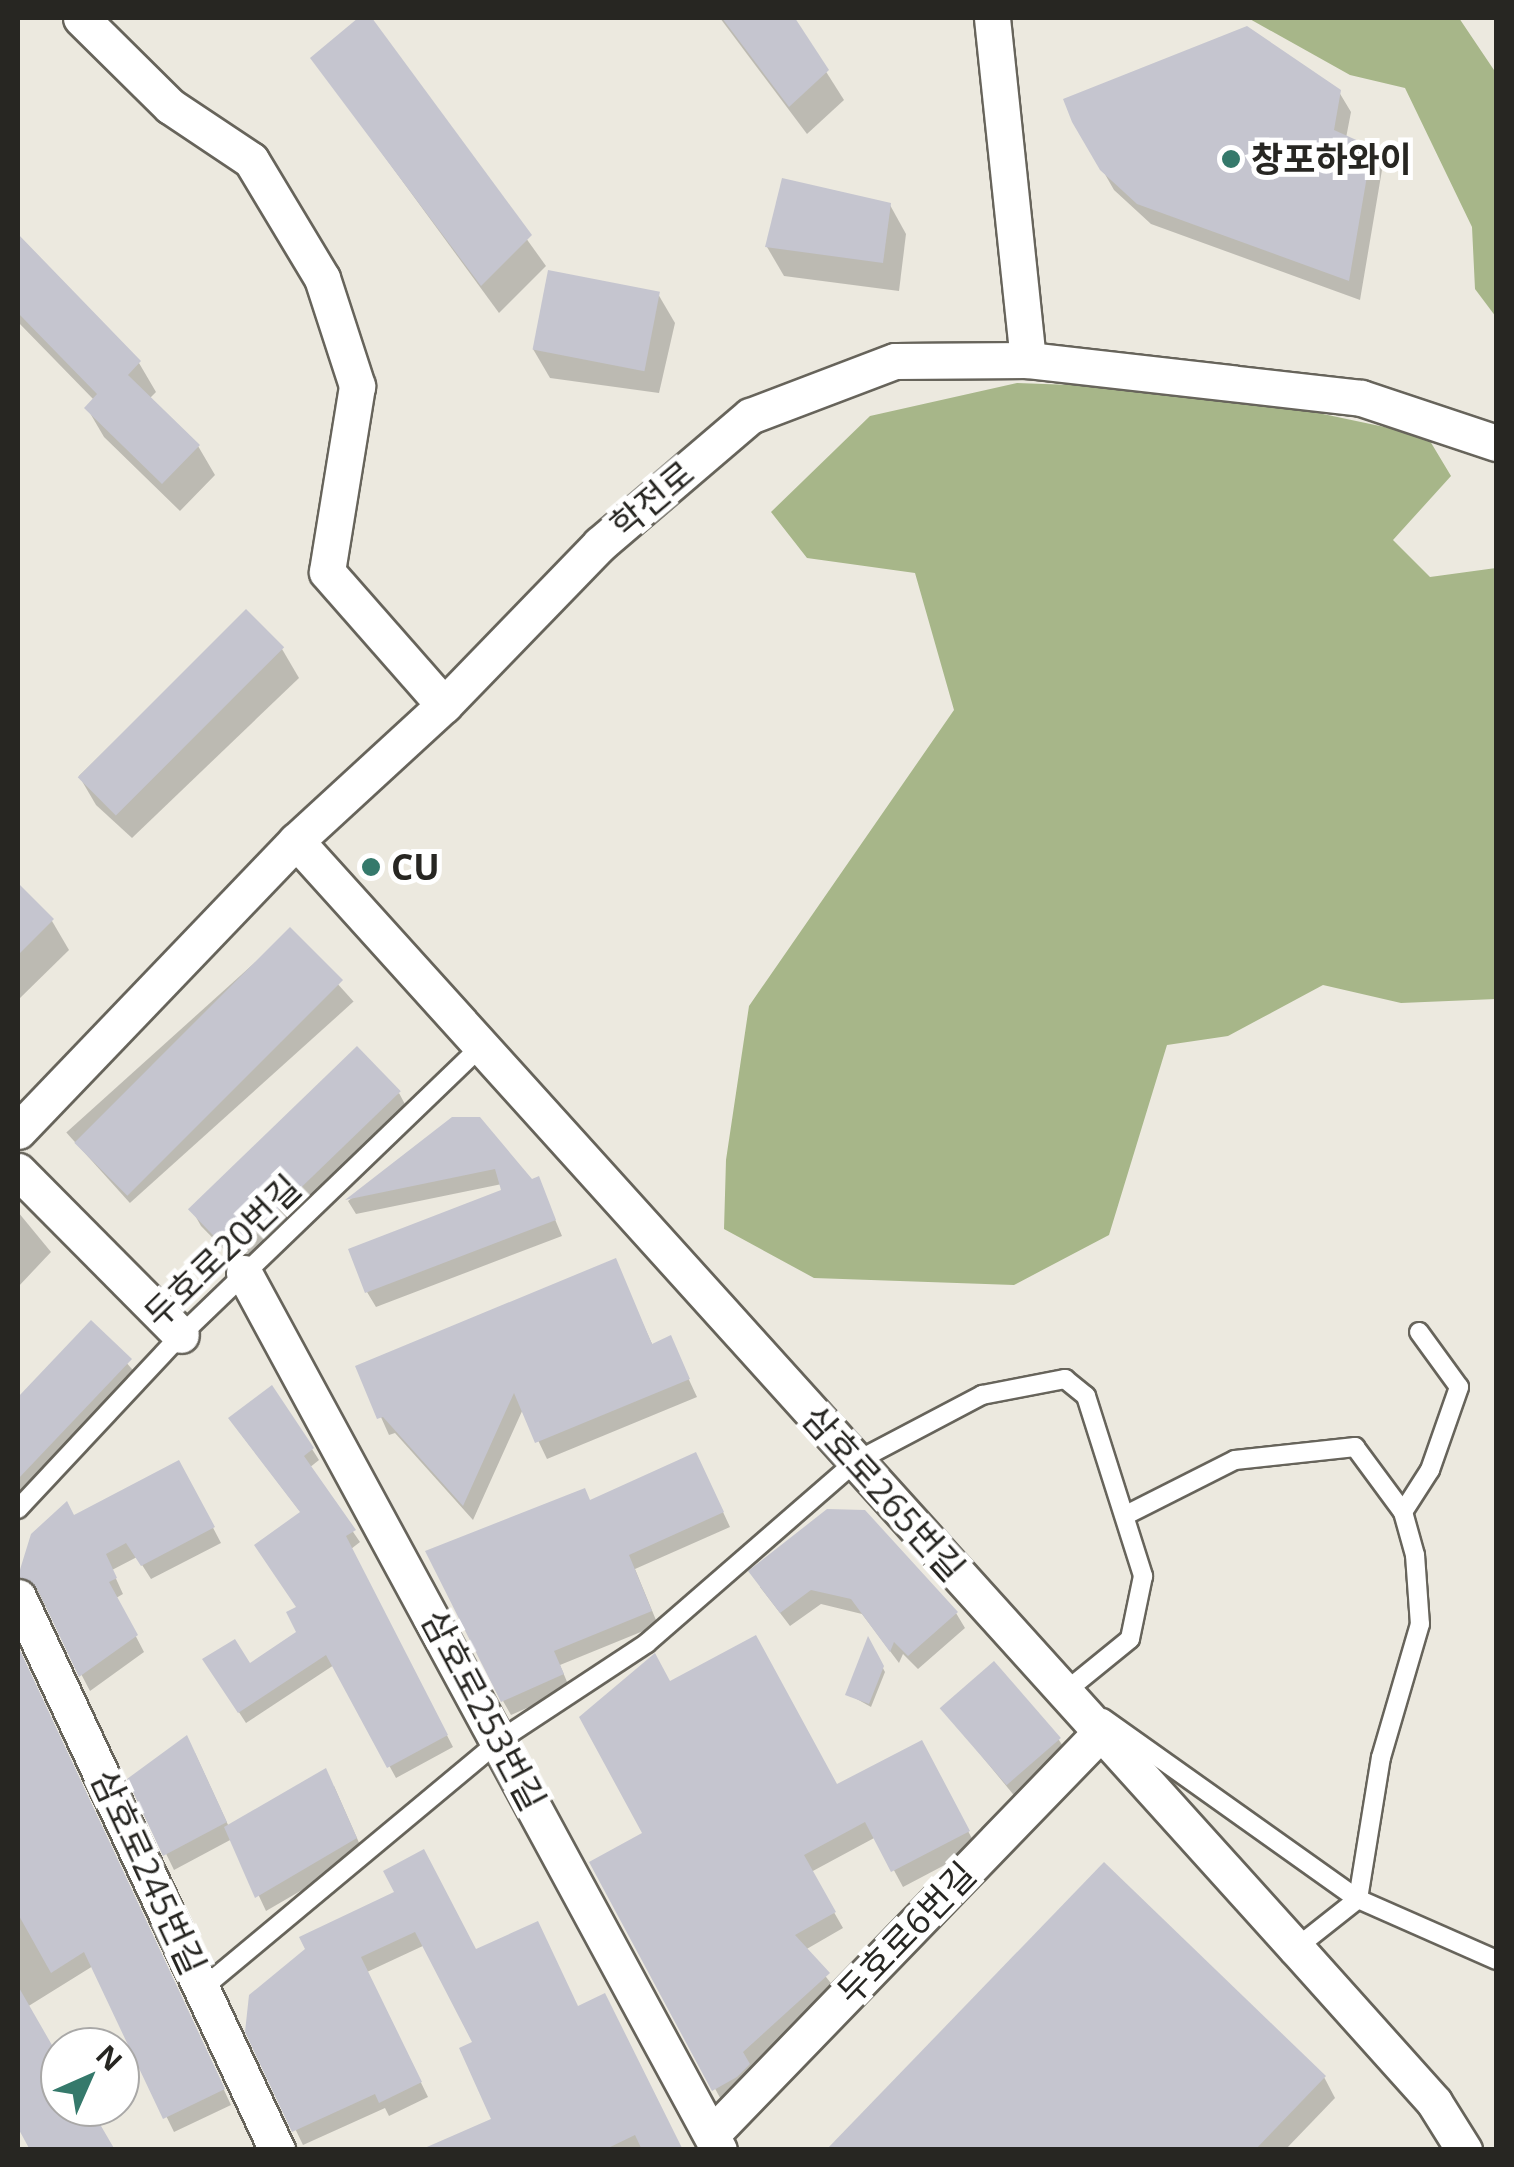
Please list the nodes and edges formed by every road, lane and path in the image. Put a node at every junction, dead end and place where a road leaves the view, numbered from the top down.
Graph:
1 (81, 18) edge
2 (992, 18) edge
3 (1028, 360) junction
4 (1496, 443) edge
5 (444, 705) junction
6 (296, 841) junction
7 (480, 1046) junction
8 (18, 1131) edge
9 (18, 1172) edge
10 (244, 1273) junction
11 (1419, 1332) dead end
12 (181, 1335) junction
13 (855, 1462) junction
14 (18, 1509) edge
15 (1404, 1512) junction
16 (1126, 1514) junction
17 (18, 1597) edge
18 (1062, 1689) junction
19 (1100, 1733) junction
20 (500, 1740) junction
21 (1358, 1899) junction
22 (1296, 1948) junction
23 (1496, 1960) edge
24 (204, 1988) junction
25 (715, 2142) edge
26 (277, 2150) edge
27 (1464, 2150) edge

1 - 5 street
2 - 3 street
3 - 4 street, 학전로
3 - 5 street, 학전로
5 - 6 street, 학전로
6 - 7 street, 삼호로265번길
6 - 8 street, 학전로
7 - 10 lane, 두호로20번길
7 - 13 street, 삼호로265번길
9 - 12 street
10 - 12 lane, 두호로20번길
10 - 20 street, 삼호로253번길
11 - 15 lane
12 - 14 lane, 두호로20번길
13 - 16 lane
13 - 18 street, 삼호로265번길
13 - 20 lane
15 - 16 lane
15 - 21 lane
16 - 18 lane
17 - 24 street, 삼호로245번길
18 - 19 street, 삼호로265번길
18 - 21 lane
19 - 22 street, 삼호로265번길
19 - 25 street, 두호로6번길
20 - 24 lane
20 - 25 street, 삼호로253번길
21 - 22 lane
21 - 23 lane
22 - 27 street, 삼호로265번길
24 - 26 street, 삼호로245번길

